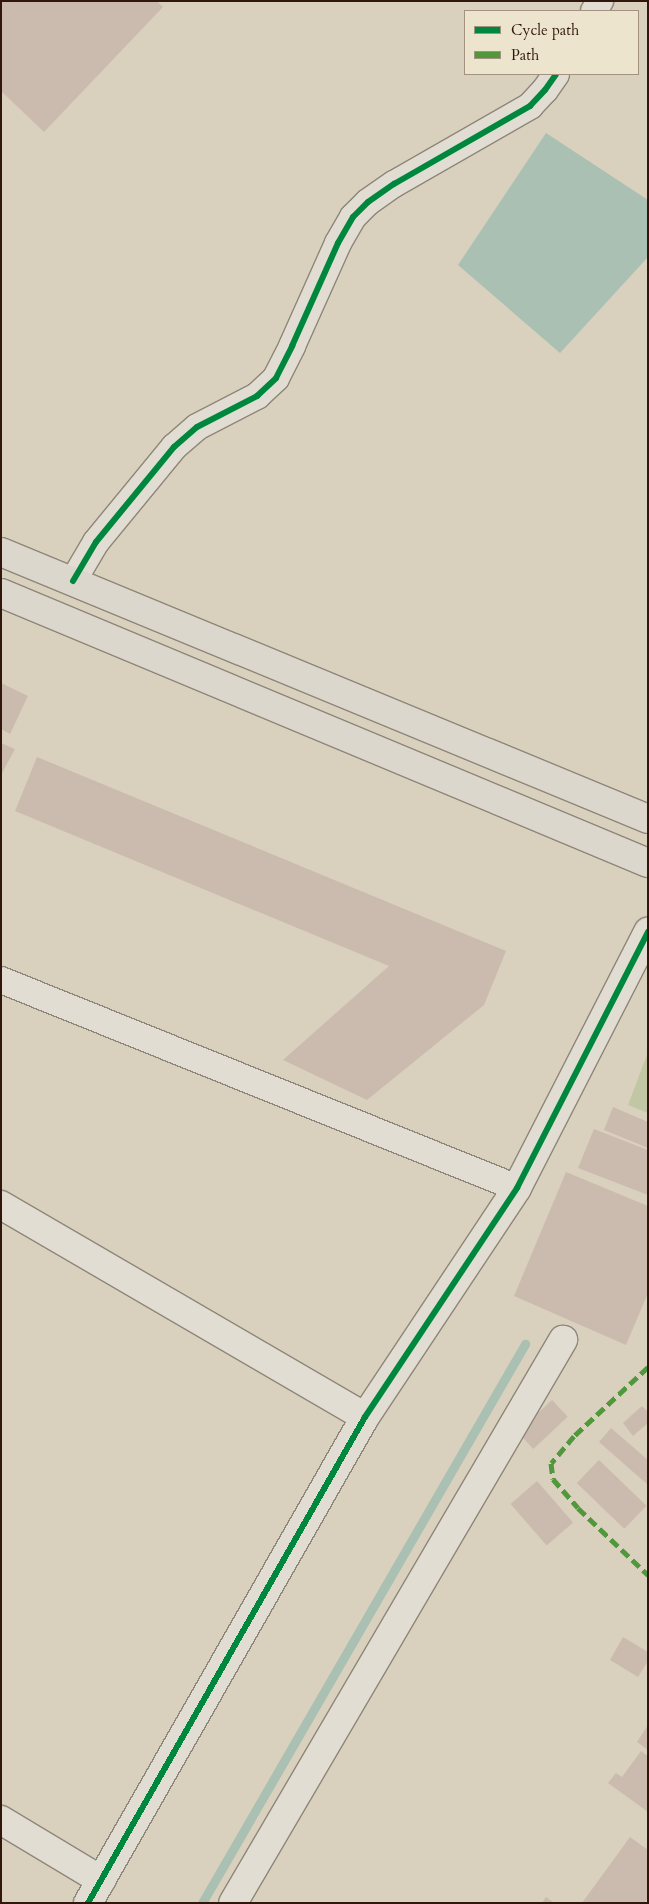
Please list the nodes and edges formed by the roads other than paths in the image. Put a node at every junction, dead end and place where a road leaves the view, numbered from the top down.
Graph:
1 (555, 75) edge
2 (1, 552) edge
3 (73, 581) junction
4 (1, 593) edge
5 (648, 819) edge
6 (648, 863) edge
7 (648, 932) edge
8 (1, 980) edge
9 (517, 1188) junction
10 (1, 1205) edge
11 (562, 1340) dead end
12 (364, 1417) junction
13 (1, 1820) edge
14 (95, 1891) edge
15 (233, 1903) edge

1 - 3 street
2 - 3 highway
3 - 5 highway
4 - 6 highway
7 - 9 street
8 - 9 street
9 - 12 street
10 - 12 street
11 - 15 street
12 - 14 street
13 - 14 street

